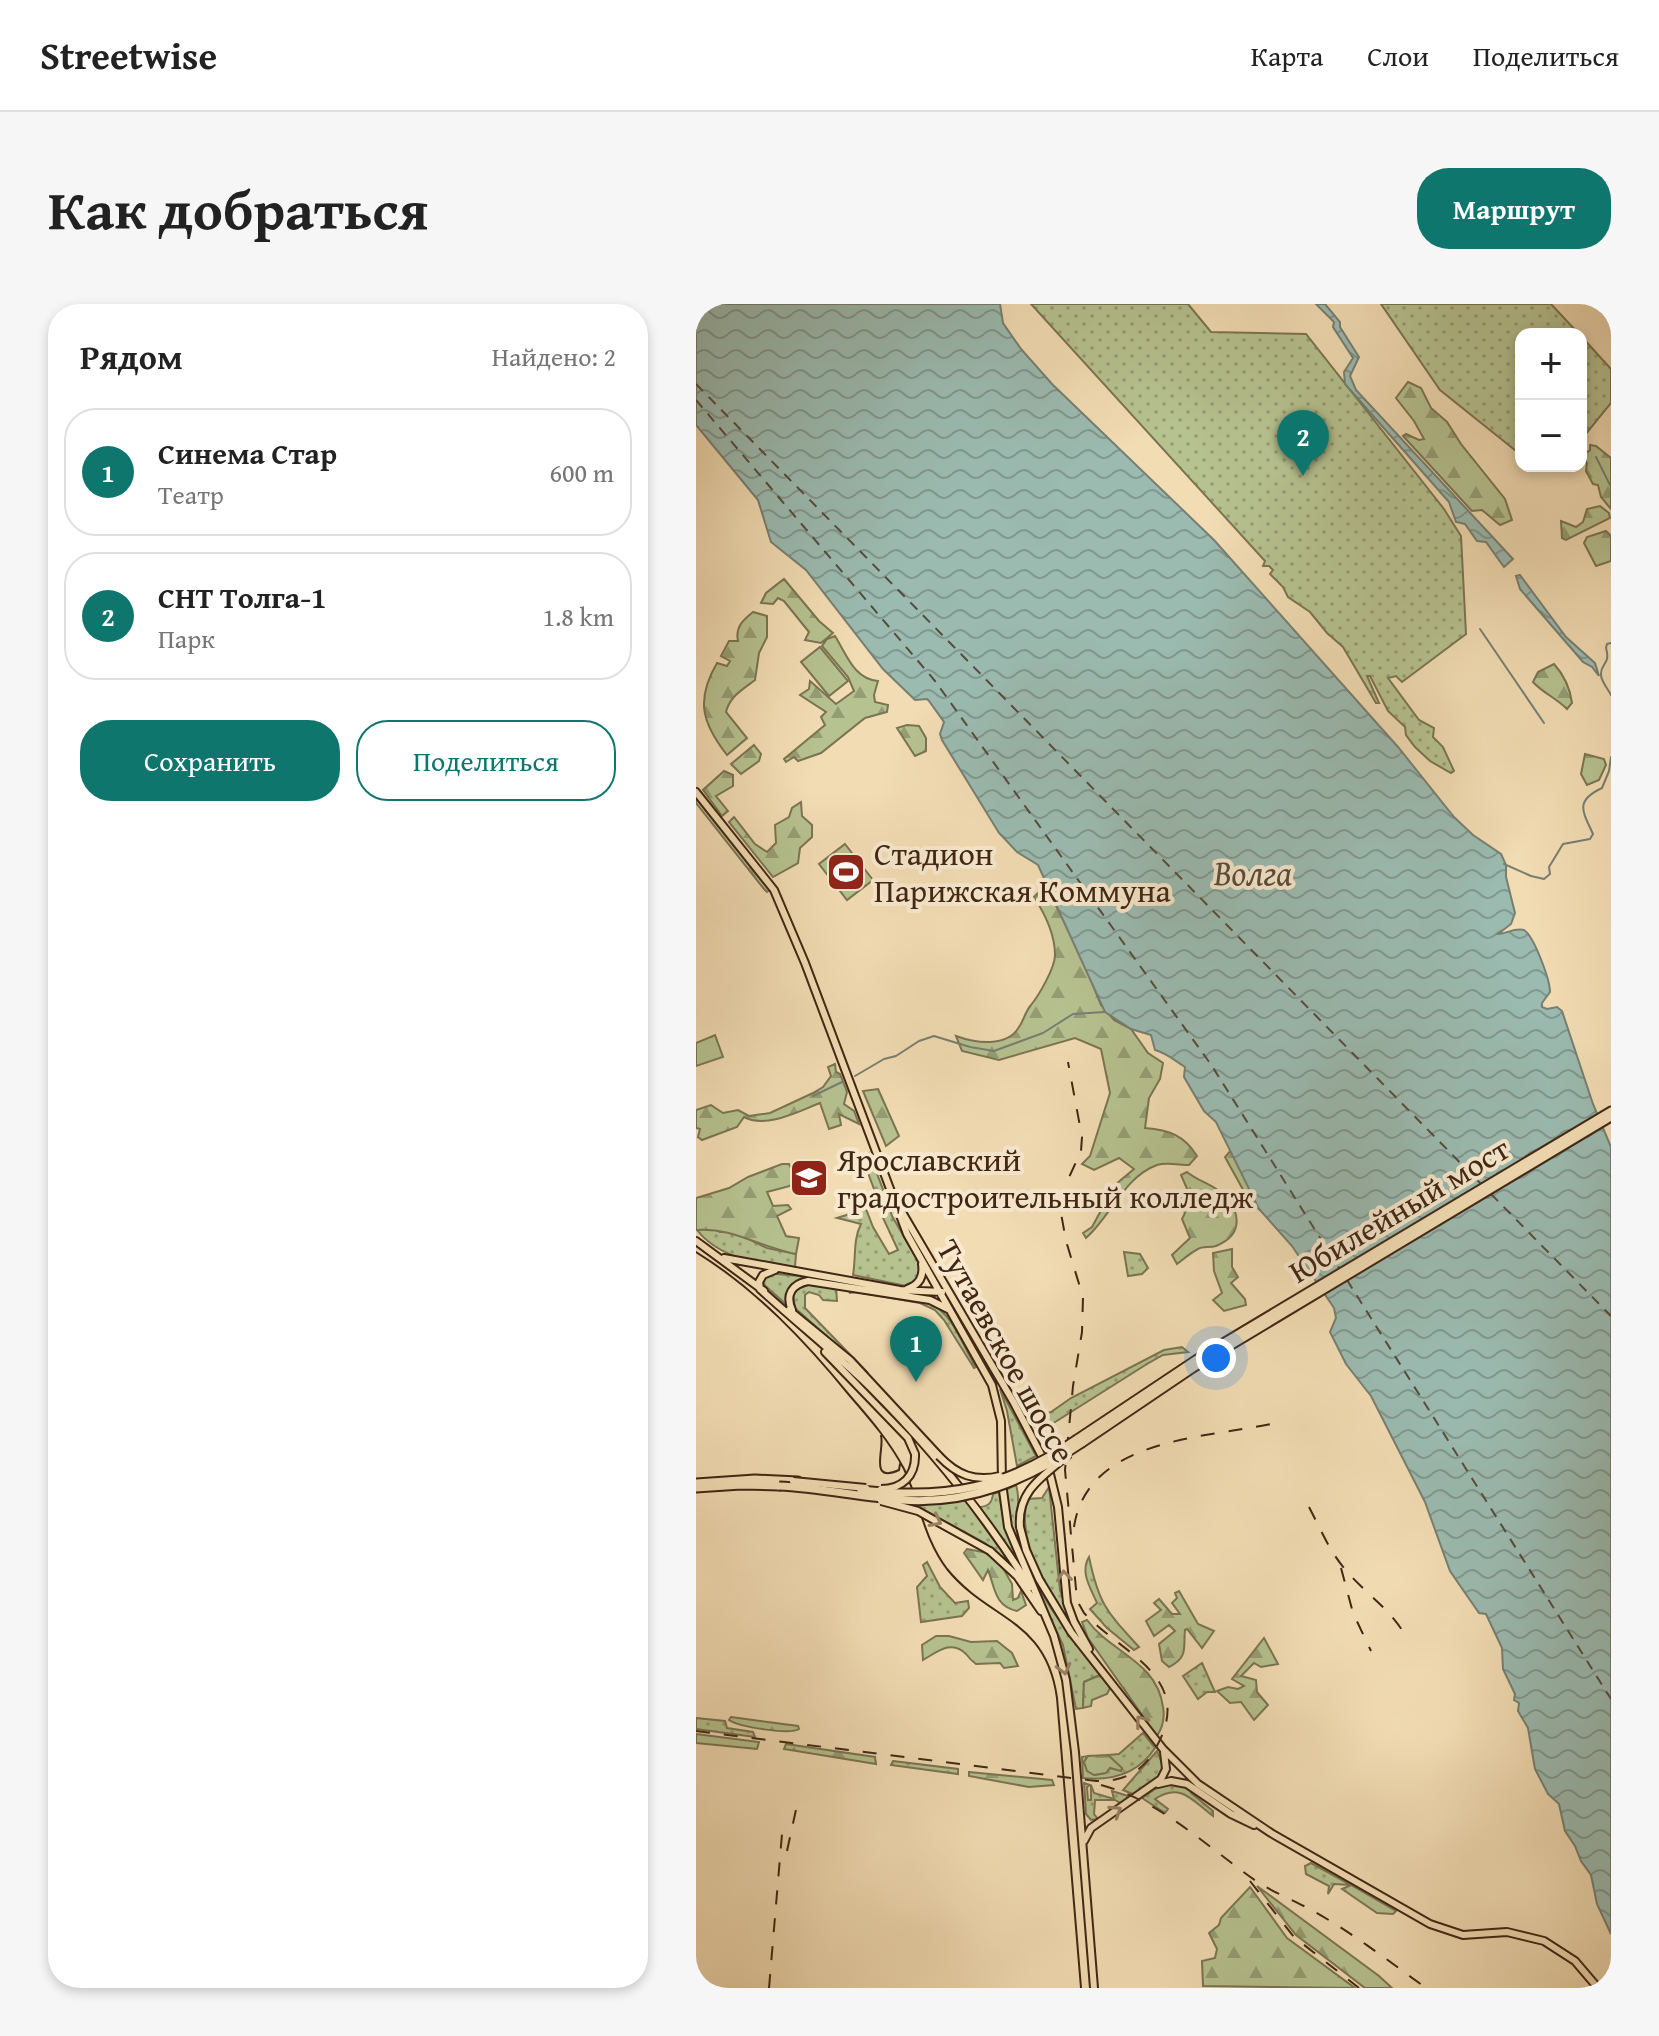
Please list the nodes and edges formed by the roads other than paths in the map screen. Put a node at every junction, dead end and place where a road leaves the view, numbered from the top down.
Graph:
1 (696, 792) edge
2 (1611, 1111) edge
3 (1611, 1117) edge
4 (895, 1202) junction
5 (696, 1241) edge
6 (717, 1255) junction
7 (922, 1261) junction
8 (779, 1269) junction
9 (815, 1278) junction
10 (847, 1283) junction
11 (760, 1289) junction
12 (900, 1290) junction
13 (939, 1291) junction
14 (952, 1300) junction
15 (951, 1311) junction
16 (795, 1315) junction
17 (798, 1323) junction
18 (1212, 1353) junction
19 (1082, 1443) junction
20 (1062, 1449) junction
21 (793, 1481) junction
22 (696, 1486) edge
23 (779, 1486) junction
24 (1049, 1624) junction
25 (1103, 1673) junction
26 (1163, 1749) junction
27 (1154, 1786) junction
28 (1080, 1812) junction
29 (1095, 1825) junction
30 (1264, 1829) junction
31 (1083, 1848) junction
32 (1094, 1988) edge
33 (1598, 1988) edge

1 - 4 main road, Тутаевское шоссе
2 - 18 highway, Юбилейный мост
3 - 18 highway, Юбилейный мост
4 - 7 main road, Тутаевское шоссе
4 - 14 main road, Тутаевское шоссе
5 - 6 main road
6 - 8 main road
6 - 11 main road
7 - 12 main road
7 - 13 main road, Тутаевское шоссе
8 - 9 main road
8 - 11 main road
9 - 10 main road
9 - 16 main road
10 - 12 main road
10 - 15 main road
11 - 16 main road
11 - 17 main road
12 - 13 main road
13 - 14 main road
13 - 15 main road, Тутаевское шоссе
25 -> 14 main road, Тутаевское шоссе
15 - 24 main road, Тутаевское шоссе
16 - 20 main road, bridge
17 - 21 main road, bridge
17 - 24 main road
18 - 19 highway
18 - 20 highway, bridge
19 - 23 highway, bridge
19 - 25 main road, bridge
20 - 21 highway, bridge
21 - 22 highway
22 - 23 highway
23 -> 24 main road, bridge
24 -> 28 main road
26 -> 25 main road
26 - 27 main road
26 - 30 main road
29 -> 27 main road
27 - 30 main road
28 - 29 main road
28 - 31 main road
29 - 31 main road
30 - 33 main road
31 - 32 main road

